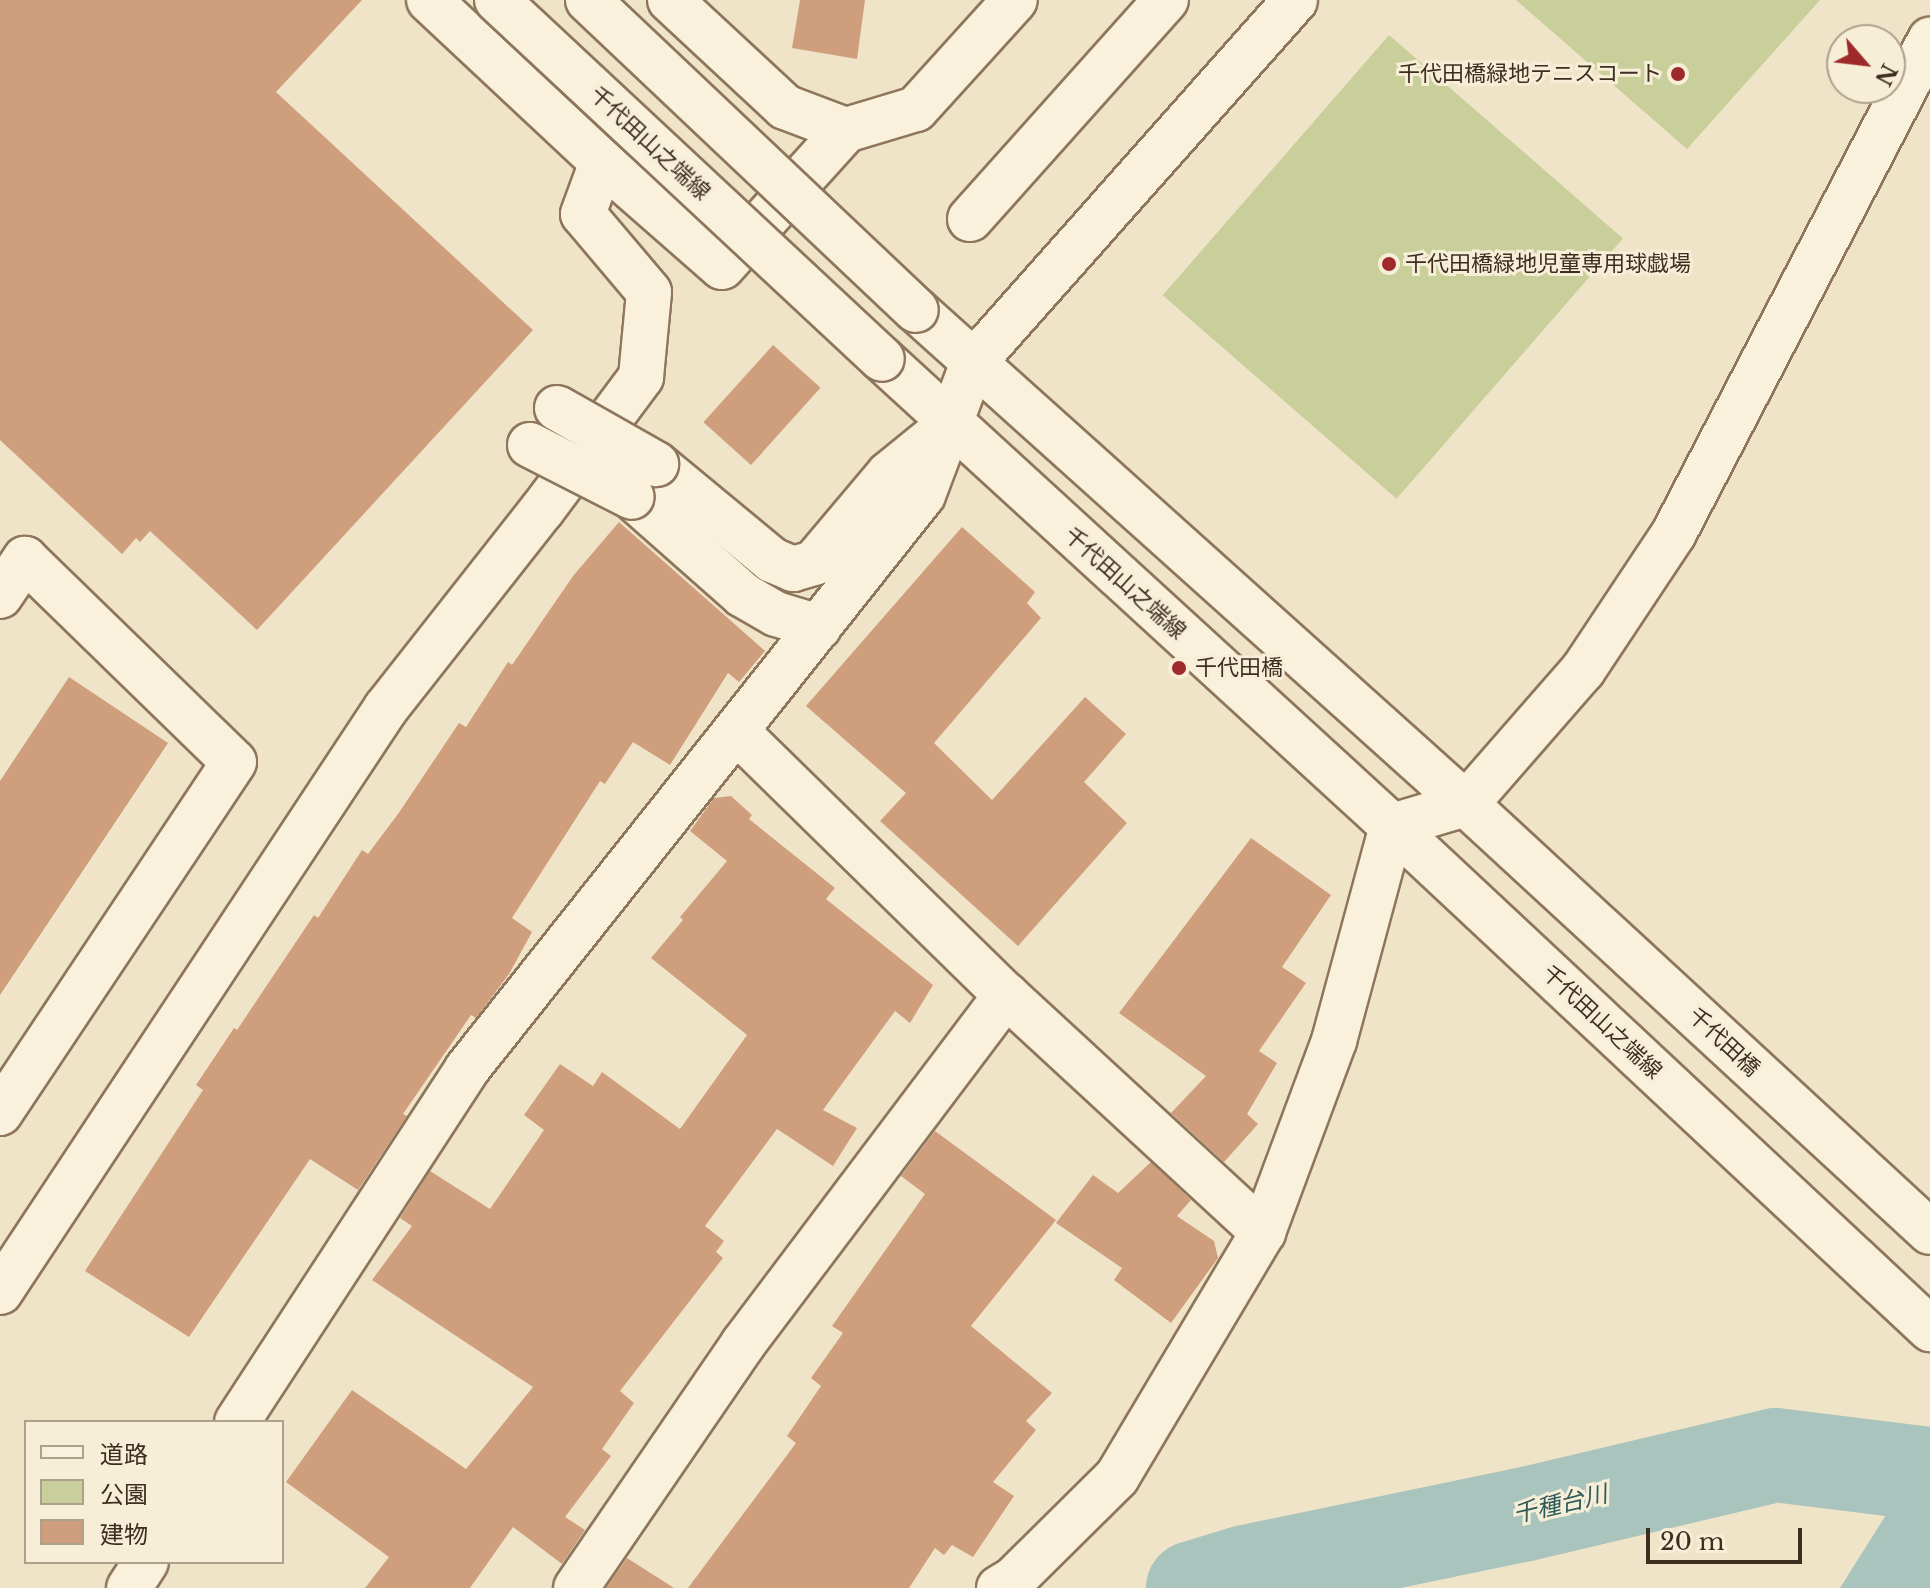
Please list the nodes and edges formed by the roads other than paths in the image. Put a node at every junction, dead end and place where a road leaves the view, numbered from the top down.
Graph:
1 (429, 0) edge
2 (497, 0) edge
3 (588, 0) edge
4 (670, 0) edge
5 (1015, 0) edge
6 (1166, 0) edge
7 (1295, 0) edge
8 (1930, 40) edge
9 (846, 130) junction
10 (602, 162) junction
11 (970, 219) dead end
12 (973, 363) junction
13 (557, 408) dead end
14 (951, 424) junction
15 (530, 445) dead end
16 (644, 481) junction
17 (12, 548) edge
18 (0, 596) edge
19 (819, 627) junction
20 (736, 731) junction
21 (1466, 804) junction
22 (1392, 826) junction
23 (1006, 995) junction
24 (0, 1113) edge
25 (1263, 1232) junction
26 (1930, 1232) edge
27 (0, 1292) edge
28 (1930, 1329) edge
29 (238, 1420) edge
30 (145, 1564) edge
31 (129, 1588) edge
32 (576, 1588) edge
33 (999, 1588) edge

1 - 10 street
2 - 14 street, 千代田山之端線, bridge
3 - 12 street, bridge
4 - 9 street
5 - 9 street
6 - 11 street
7 - 12 street
8 - 21 street
9 - 10 street
10 - 27 street
12 - 14 street
12 - 21 street
13 - 16 street, bridge
14 - 16 street
14 - 19 street
14 - 22 street, 千代田山之端線
15 - 16 street, bridge
16 - 19 street
17 - 18 street
17 - 24 street
19 - 20 street
20 - 23 street
20 - 29 street
21 - 22 street
21 - 26 street, 千代田橋
22 - 25 street
22 - 28 street, 千代田山之端線
23 - 25 street
23 - 32 street
25 - 33 street
30 - 31 street

